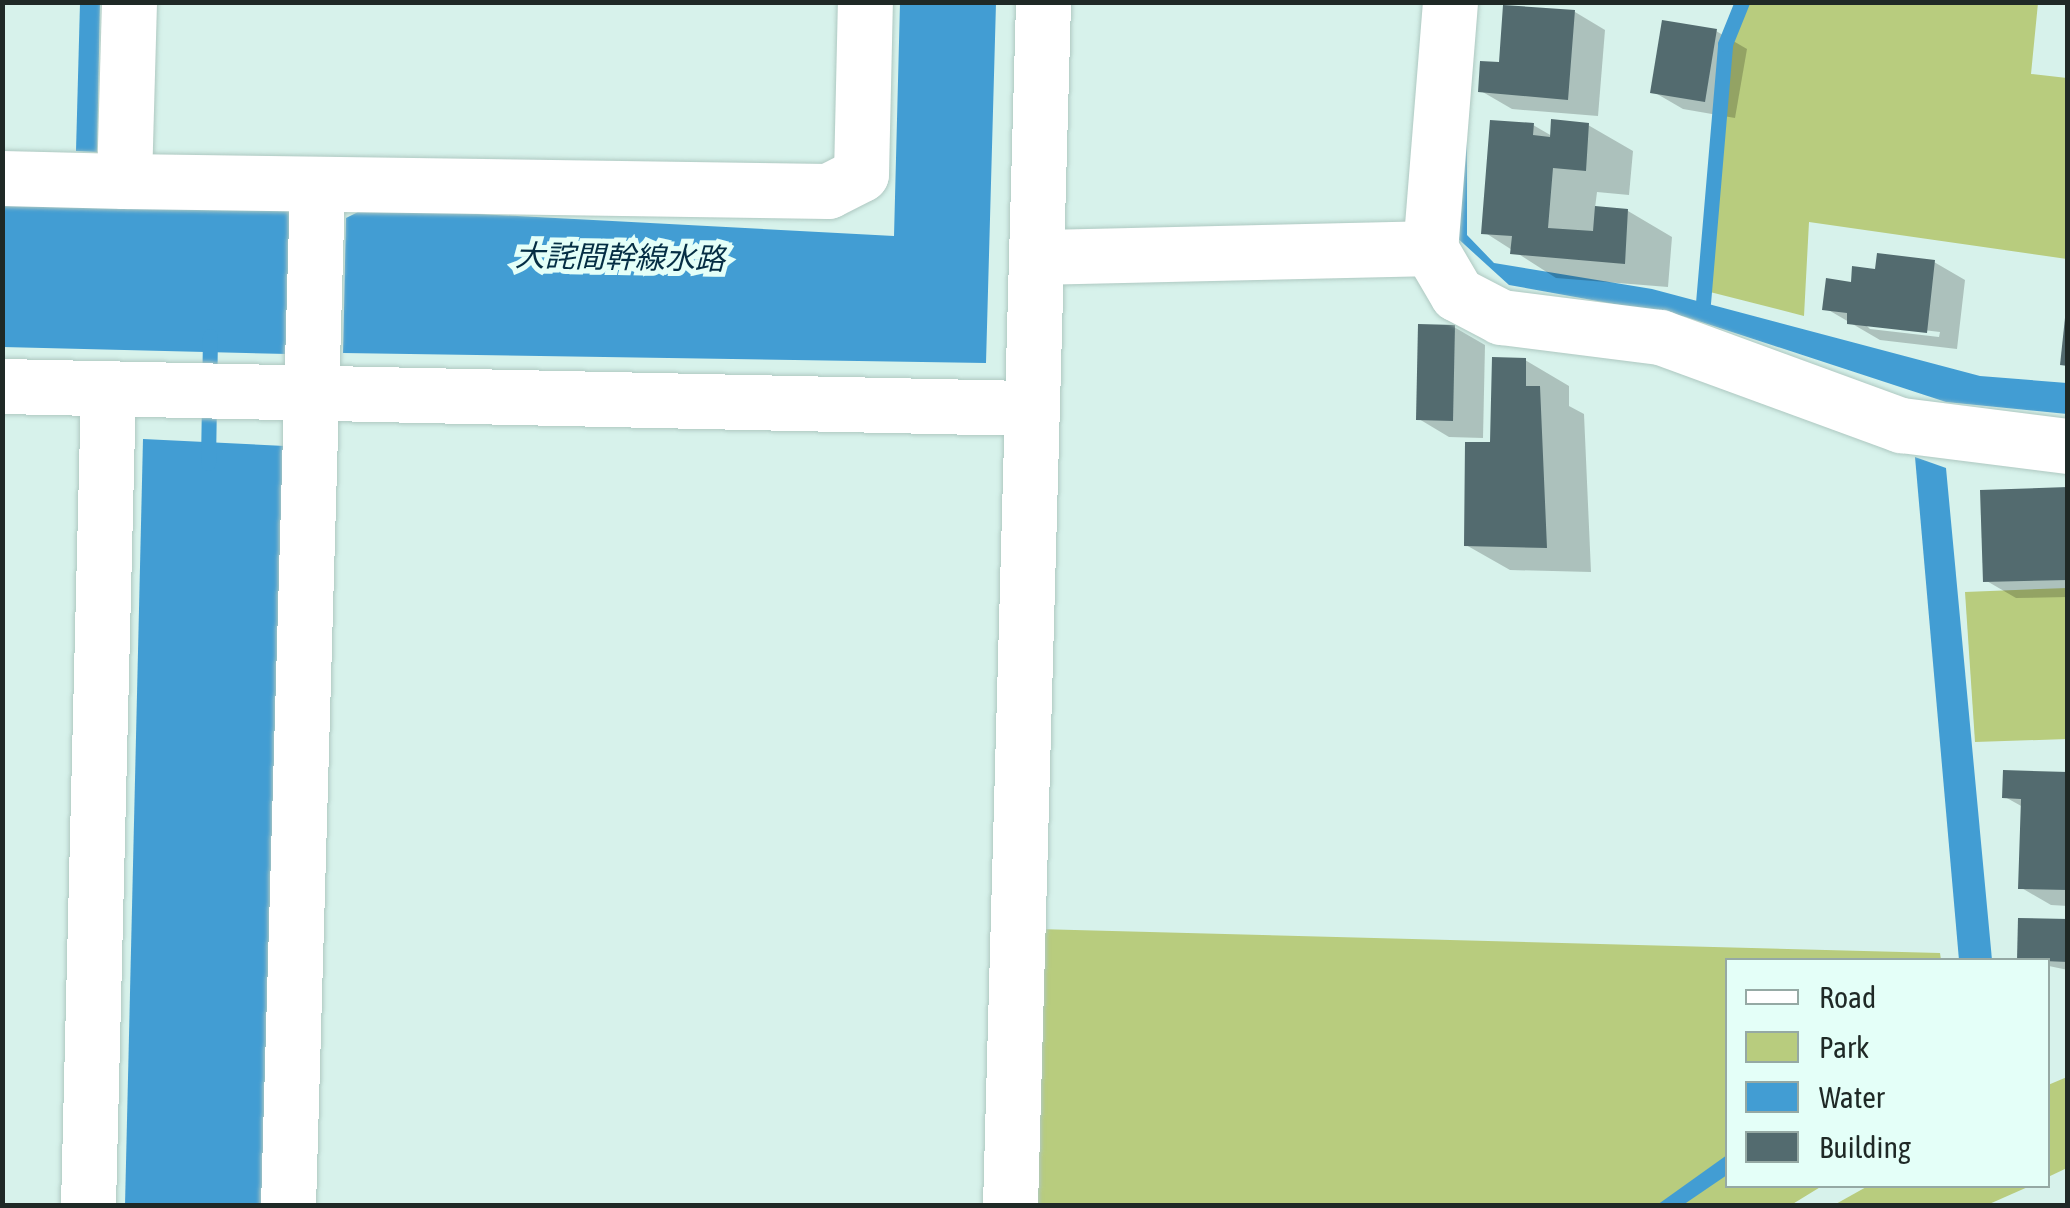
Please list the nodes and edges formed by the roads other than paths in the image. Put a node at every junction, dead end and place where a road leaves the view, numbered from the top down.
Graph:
1 (129, 2) edge
2 (865, 2) edge
3 (1043, 2) edge
4 (1450, 2) edge
5 (2, 178) edge
6 (124, 181) junction
7 (317, 185) junction
8 (1430, 248) junction
9 (1038, 257) junction
10 (2, 386) edge
11 (108, 389) junction
12 (308, 392) junction
13 (1030, 408) junction
14 (2068, 446) edge
15 (88, 1206) edge
16 (288, 1206) edge
17 (1010, 1206) edge

1 - 6 street
2 - 7 street
3 - 9 street
4 - 8 street
5 - 6 street
6 - 7 street
7 - 12 street
8 - 9 street
8 - 14 street
9 - 13 street
10 - 11 street
11 - 12 street
11 - 15 street
12 - 13 street
12 - 16 street
13 - 17 street

